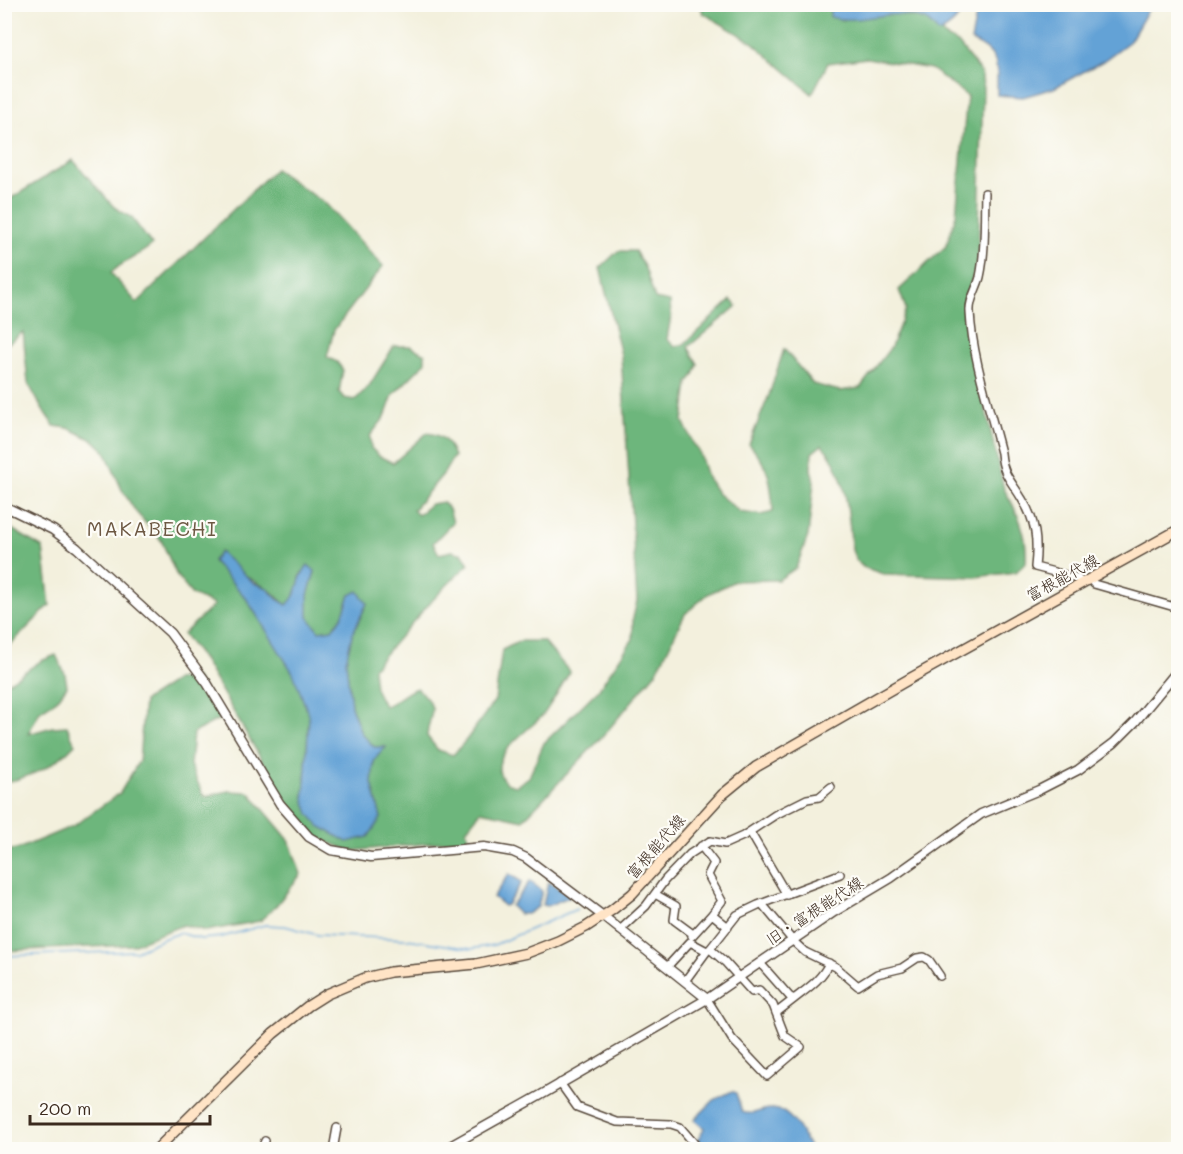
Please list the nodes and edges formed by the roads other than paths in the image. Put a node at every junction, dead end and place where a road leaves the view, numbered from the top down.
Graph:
1 (985, 193) dead end
2 (4, 506) edge
3 (1179, 530) edge
4 (1086, 581) junction
5 (1179, 608) edge
6 (1179, 670) edge
7 (831, 787) dead end
8 (750, 832) junction
9 (701, 846) junction
10 (651, 874) junction
11 (840, 874) dead end
12 (663, 883) junction
13 (655, 894) junction
14 (787, 895) junction
15 (762, 904) junction
16 (712, 914) junction
17 (603, 916) junction
18 (728, 927) junction
19 (620, 930) junction
20 (692, 938) junction
21 (793, 941) junction
22 (709, 950) junction
23 (760, 963) junction
24 (829, 963) junction
25 (667, 967) junction
26 (940, 976) dead end
27 (738, 977) junction
28 (685, 981) junction
29 (707, 999) junction
30 (794, 999) junction
31 (776, 1013) junction
32 (560, 1083) junction
33 (337, 1128) dead end
34 (265, 1141) dead end
35 (156, 1149) edge
36 (261, 1149) edge
37 (333, 1149) edge
38 (443, 1149) edge
39 (700, 1149) edge

1 - 4 street
2 - 17 street
3 - 4 main road, 富根能代線
4 - 5 street
4 - 10 main road, 富根能代線
6 - 21 street, 旧・富根能代線
7 - 8 street
8 - 9 street
8 - 14 street
9 - 12 street
9 - 16 street
10 - 12 street
10 - 17 main road, 富根能代線
11 - 14 street
12 - 13 street
13 - 19 street
13 - 20 street
14 - 15 street
15 - 18 street
15 - 21 street
16 - 18 street
16 - 20 street
17 - 19 street
17 - 35 main road, 富根能代線
18 - 22 street
19 - 25 street
20 - 22 street
20 - 25 street
21 - 23 street, 旧・富根能代線
21 - 24 street
22 - 27 street
22 - 28 street
23 - 27 street, 旧・富根能代線
23 - 30 street
24 - 26 street
24 - 30 street
25 - 28 street
27 - 29 street, 旧・富根能代線
27 - 31 street
28 - 29 street
29 - 31 street
29 - 32 street, 旧・富根能代線
30 - 31 street
32 - 38 street, 旧・富根能代線
32 - 39 street
33 - 37 street
34 - 36 street

